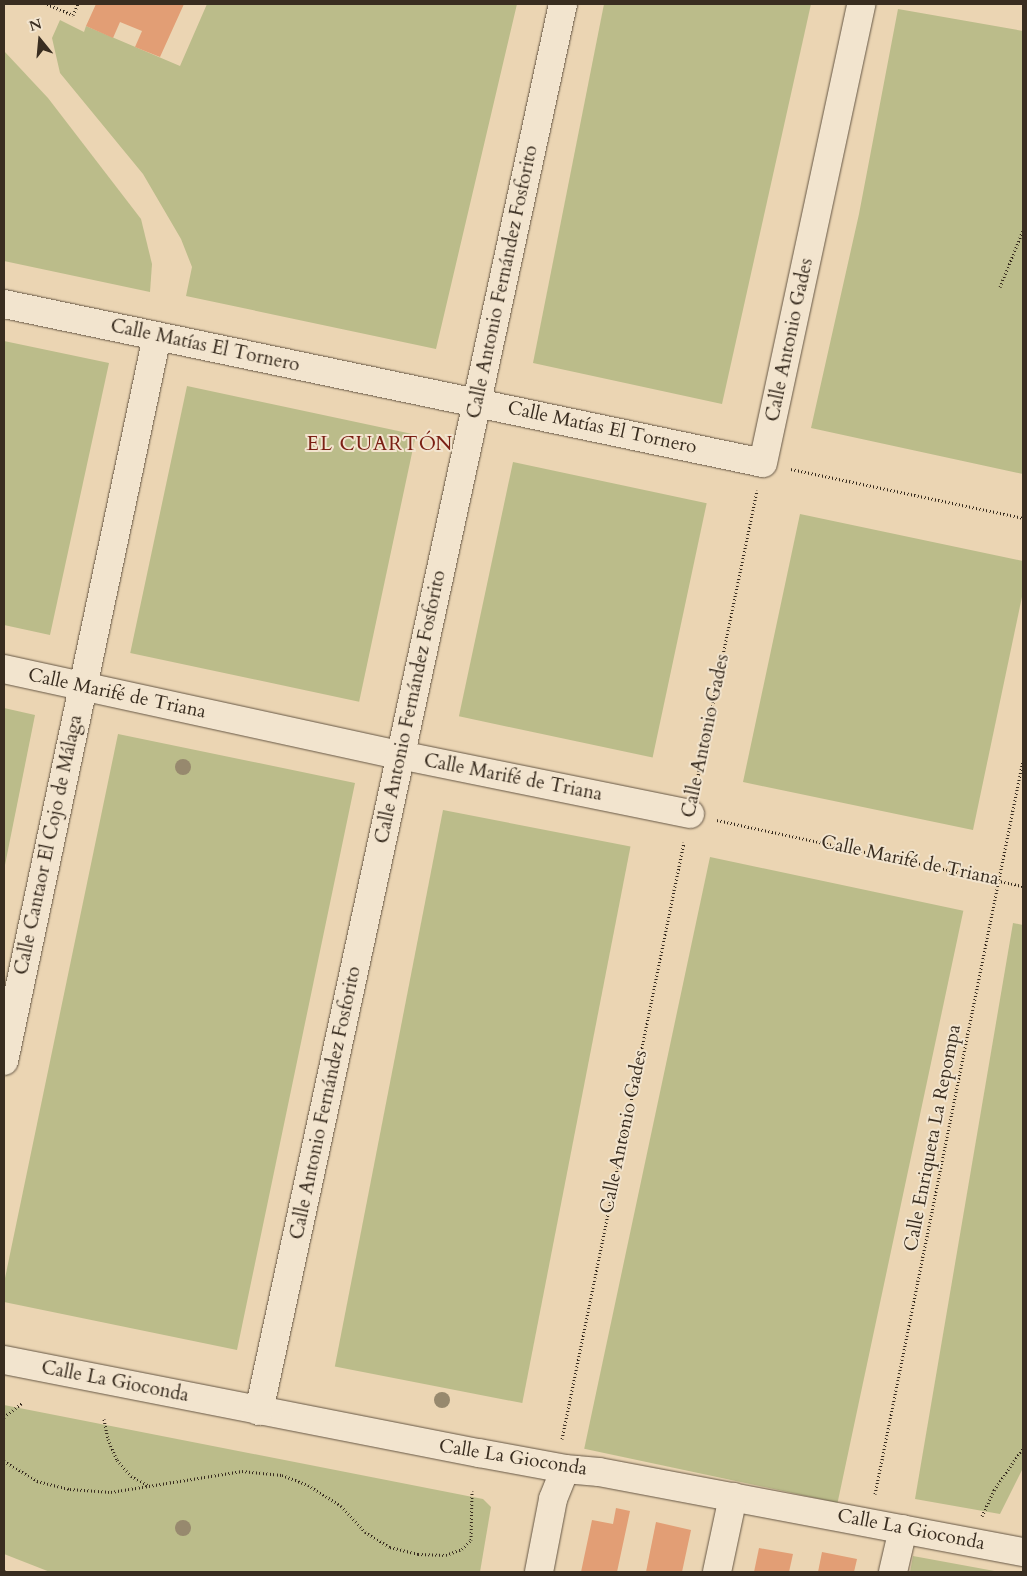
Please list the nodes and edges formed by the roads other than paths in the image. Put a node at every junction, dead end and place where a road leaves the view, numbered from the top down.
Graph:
1 (564, 4) edge
2 (861, 4) edge
3 (4, 304) edge
4 (157, 336) junction
5 (477, 401) junction
6 (763, 463) joint
7 (4, 669) edge
8 (82, 684) junction
9 (400, 756) junction
10 (690, 814) road end
11 (4, 1061) edge
12 (4, 1360) edge
13 (259, 1411) junction
14 (564, 1469) junction
15 (733, 1497) junction
16 (903, 1529) junction
17 (1023, 1552) edge
18 (539, 1572) edge
19 (717, 1572) edge
20 (893, 1572) edge

1 - 5 street, Calle Antonio Fernández Fosforito
2 - 6 street, Calle Antonio Gades
3 - 4 street, Calle Matías El Tornero
4 - 5 street, Calle Matías El Tornero
4 - 8 street, Calle Cantaor El Cojo de Málaga
5 - 6 street, Calle Matías El Tornero
5 - 9 street, Calle Antonio Fernández Fosforito
7 - 8 street, Calle Marifé de Triana
8 - 9 street, Calle Marifé de Triana
8 - 11 street, Calle Cantaor El Cojo de Málaga
9 - 10 street, Calle Marifé de Triana
9 - 13 street, Calle Antonio Fernández Fosforito
12 - 13 street, Calle La Gioconda
13 - 14 street, Calle La Gioconda
14 - 15 street, Calle La Gioconda
14 - 18 street
15 - 16 street, Calle La Gioconda
15 - 19 street
16 - 17 street, Calle La Gioconda
16 - 20 street

